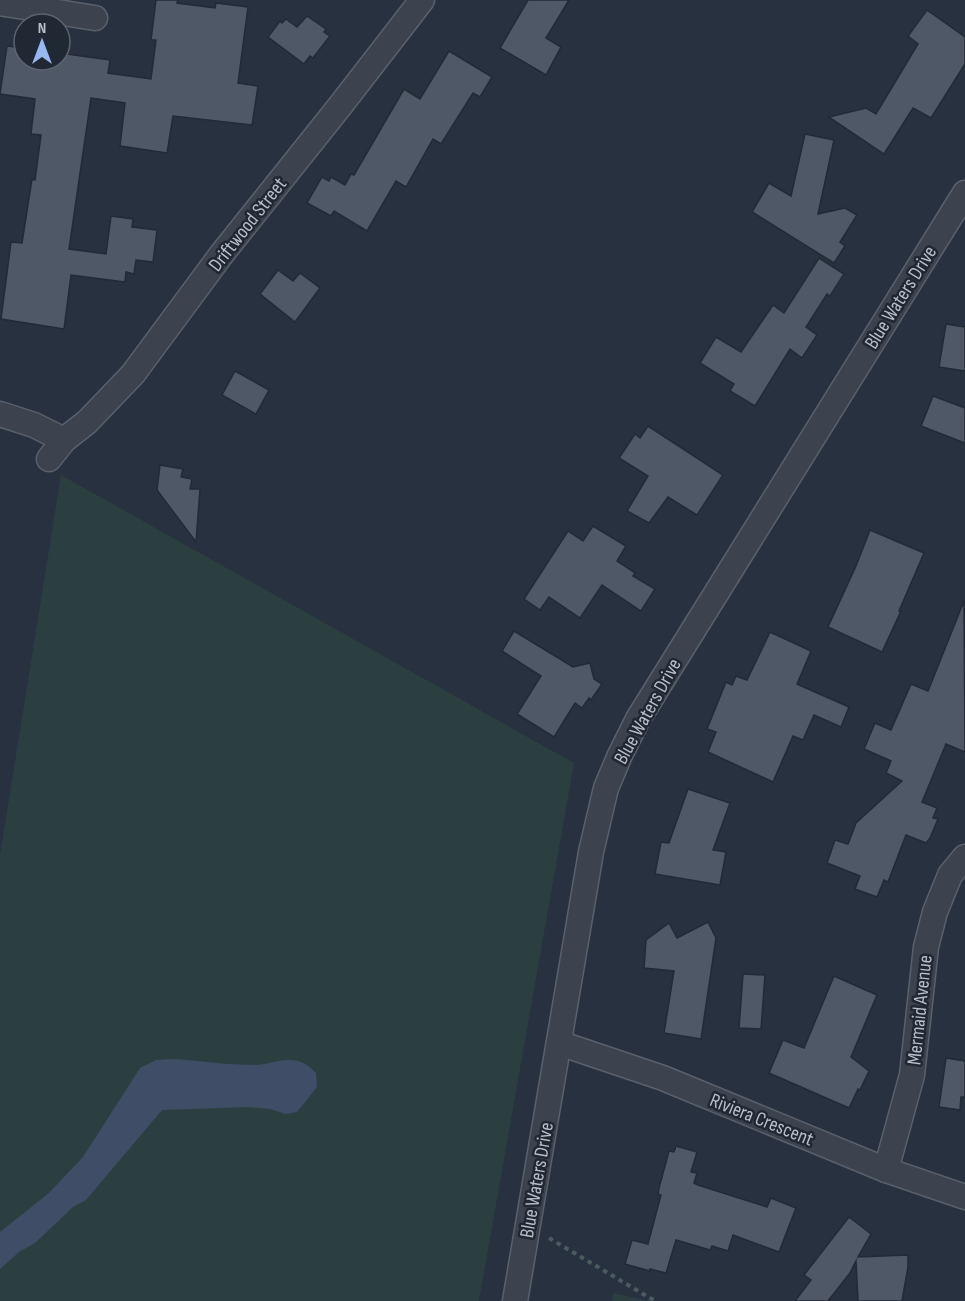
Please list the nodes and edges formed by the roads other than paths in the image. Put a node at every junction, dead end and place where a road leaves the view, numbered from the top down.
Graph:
1 (422, 0) edge
2 (0, 3) edge
3 (95, 18) dead end
4 (965, 193) edge
5 (958, 214) edge
6 (0, 414) edge
7 (64, 440) junction
8 (49, 459) dead end
9 (965, 857) edge
10 (559, 1043) junction
11 (886, 1170) junction
12 (965, 1197) edge
13 (515, 1301) edge

1 - 7 street, Driftwood Street
2 - 3 street
4 - 5 street, Blue Waters Drive
5 - 10 street, Blue Waters Drive
6 - 7 street
7 - 8 street, Driftwood Street
9 - 11 street, Mermaid Avenue
10 - 11 street, Riviera Crescent
10 - 13 street, Blue Waters Drive
11 - 12 street, Riviera Crescent

